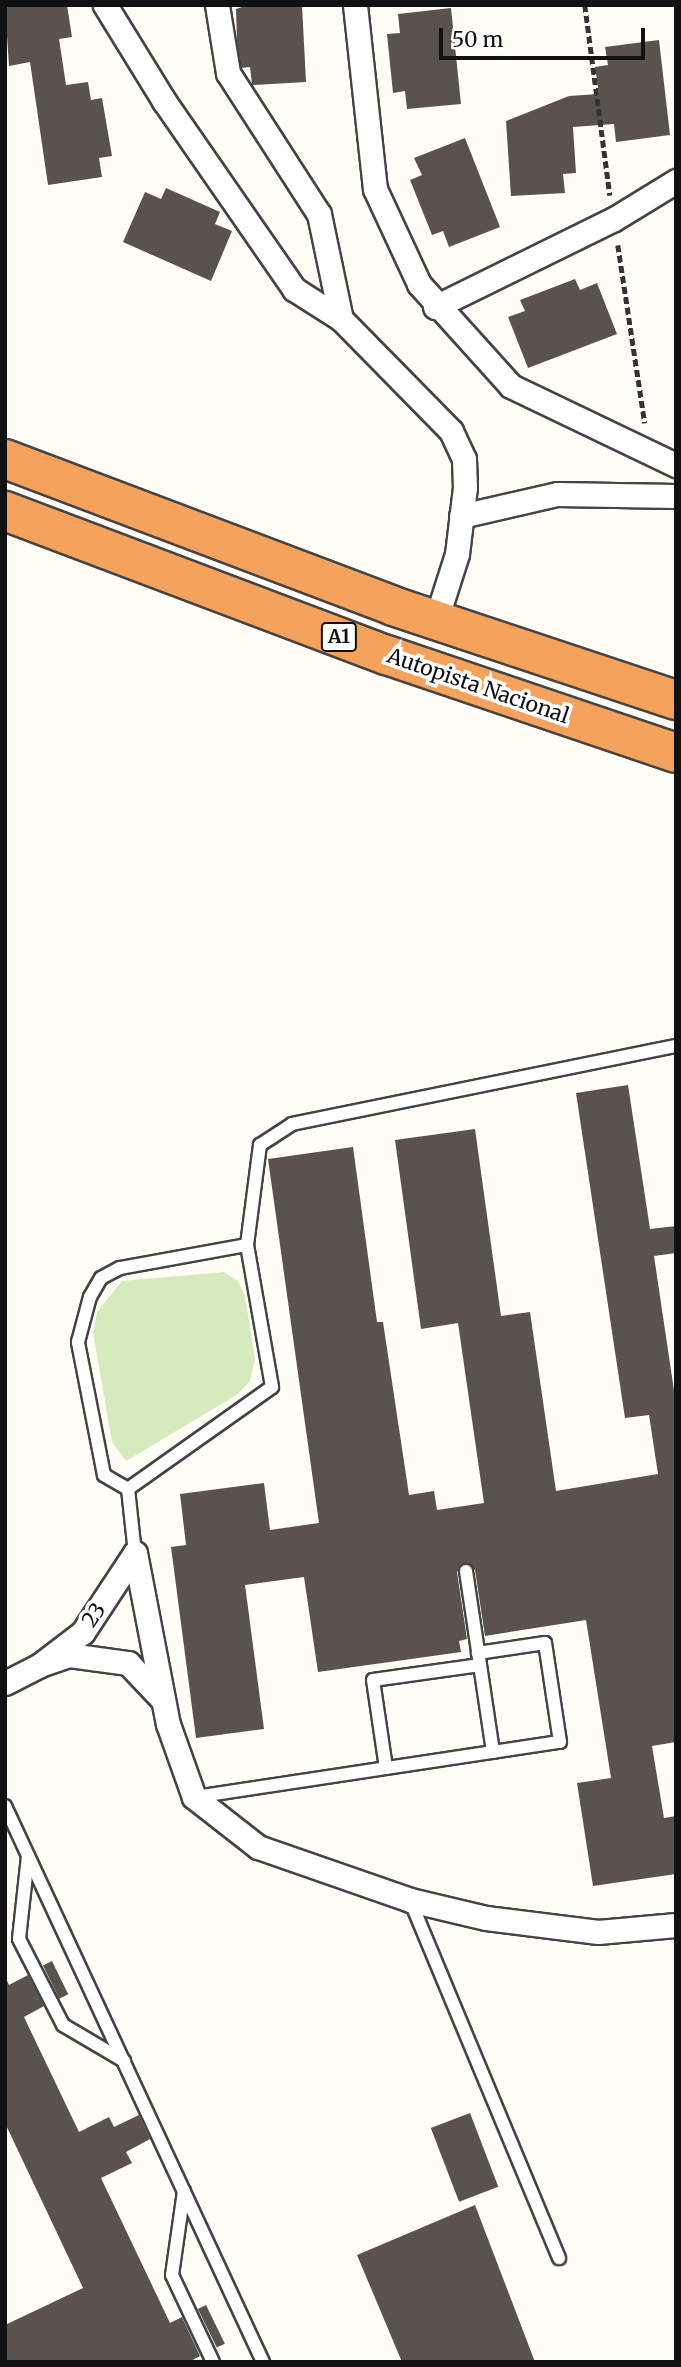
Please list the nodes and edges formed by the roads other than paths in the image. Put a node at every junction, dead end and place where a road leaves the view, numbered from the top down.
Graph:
1 (105, 5) edge
2 (217, 5) edge
3 (355, 5) edge
4 (676, 181) edge
5 (435, 307) junction
6 (341, 319) junction
7 (5, 460) edge
8 (676, 465) edge
9 (676, 496) edge
10 (5, 512) edge
11 (461, 516) junction
12 (436, 620) junction
13 (676, 700) edge
14 (676, 753) edge
15 (676, 1046) edge
16 (247, 1245) junction
17 (128, 1489) junction
18 (135, 1553) junction
19 (466, 1571) dead end
20 (479, 1659) junction
21 (40, 1665) junction
22 (5, 1683) edge
23 (163, 1700) junction
24 (493, 1752) junction
25 (386, 1768) junction
26 (194, 1797) junction
27 (5, 1806) edge
28 (28, 1855) junction
29 (410, 1900) junction
30 (676, 1925) edge
31 (124, 2061) junction
32 (184, 2191) junction
33 (559, 2258) dead end
34 (213, 2362) edge
35 (263, 2362) edge

1 - 6 street
2 - 6 street
3 - 5 street
4 - 5 street
5 - 8 street
6 - 11 street
7 - 12 highway, A1
9 - 11 street
10 - 14 highway, Autopista Nacional / A1
11 - 12 street
12 - 13 highway, A1
15 - 16 lane
16 - 17 lane
16 - 17 lane
17 - 18 lane
18 - 21 street, 23
18 - 23 street
19 - 20 lane
20 - 24 lane
20 - 24 lane
20 - 25 lane
21 - 22 street, 23
21 - 23 street, 23
23 - 26 street
24 - 25 lane
25 - 26 lane
26 - 29 street
27 - 28 lane
28 - 31 lane
28 - 31 lane
29 - 30 street
29 - 33 lane
31 - 32 lane
32 - 34 lane
32 - 35 lane

